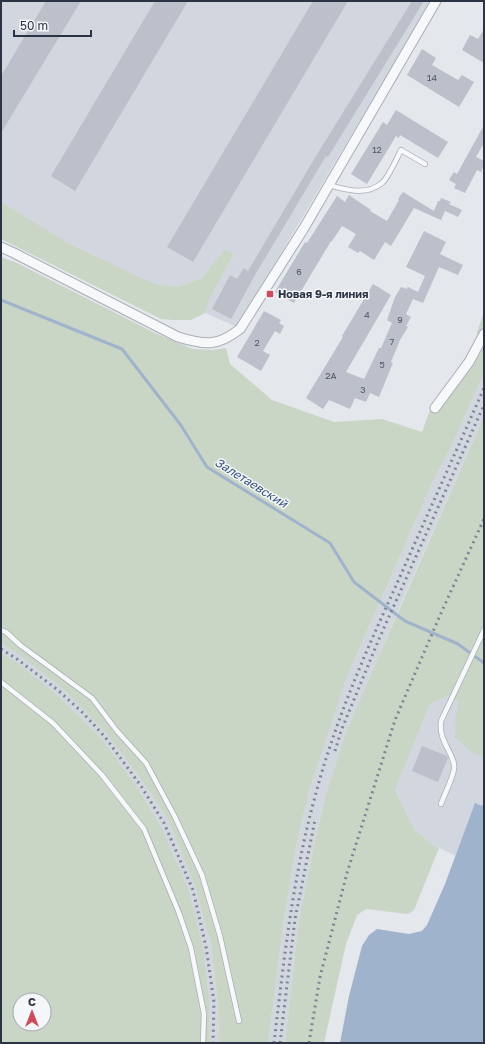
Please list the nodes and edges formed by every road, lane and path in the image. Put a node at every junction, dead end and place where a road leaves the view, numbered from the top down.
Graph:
1 (436, 1) edge
2 (425, 164) dead end
3 (329, 185) junction
4 (1, 247) edge
5 (484, 334) edge
6 (435, 408) dead end
7 (1, 630) edge
8 (484, 630) edge
9 (1, 682) edge
10 (441, 804) dead end
11 (239, 1021) dead end
12 (203, 1043) edge

1 - 3 street
2 - 3 lane
3 - 4 street
5 - 6 street
7 - 11 lane
8 - 10 lane
9 - 12 lane

